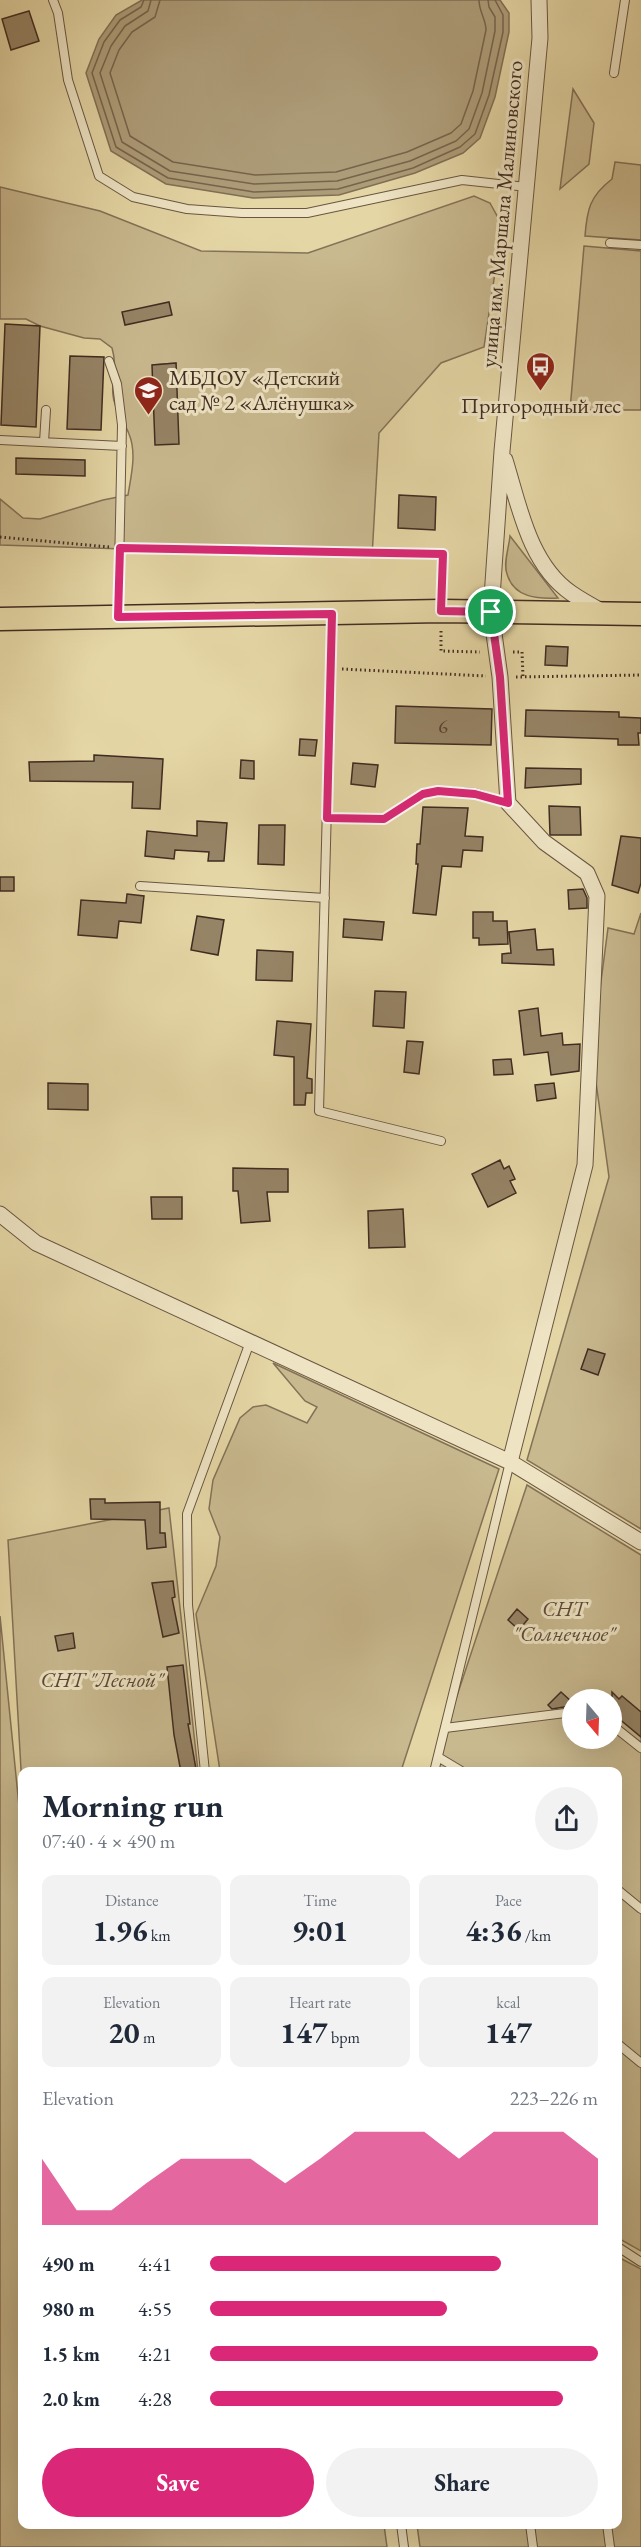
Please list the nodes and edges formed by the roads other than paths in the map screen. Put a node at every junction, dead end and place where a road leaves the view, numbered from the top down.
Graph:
1 (53, 0) edge
2 (539, 0) edge
3 (624, 0) edge
4 (614, 73) dead end
5 (527, 187) junction
6 (610, 243) dead end
7 (641, 245) edge
8 (109, 361) dead end
9 (46, 410) dead end
10 (0, 440) edge
11 (44, 442) junction
12 (122, 446) junction
13 (502, 451) junction
14 (491, 612) junction
15 (606, 613) junction
16 (332, 614) junction
17 (641, 614) edge
18 (118, 617) junction
19 (0, 619) edge
20 (508, 803) junction
21 (327, 818) junction
22 (140, 886) dead end
23 (325, 898) junction
24 (441, 1141) dead end
25 (0, 1214) edge
26 (250, 1342) junction
27 (510, 1462) junction
28 (641, 1542) edge
29 (562, 1713) edge
30 (445, 1728) junction
31 (622, 1733) edge
32 (641, 1748) edge
33 (438, 1756) junction
34 (204, 1767) edge
35 (435, 1767) edge
36 (454, 1767) edge
37 (622, 1893) edge
38 (641, 1910) edge
39 (622, 2047) edge
40 (641, 2063) edge
41 (622, 2250) edge
42 (641, 2262) edge
43 (402, 2529) edge
44 (531, 2529) edge
45 (608, 2529) edge
46 (404, 2547) edge
47 (533, 2547) edge
48 (610, 2547) edge

1 - 5 lane
2 - 5 street, улица им. Маршала Малиновского
3 - 4 lane
5 - 13 street, улица им. Маршала Малиновского
6 - 7 lane
8 - 12 lane
9 - 11 lane
10 - 11 lane
11 - 12 lane
12 - 18 lane
13 - 14 street, улица им. Маршала Малиновского
13 - 15 street
14 - 15 main road
14 - 16 main road
14 - 20 street, улица им. Маршала Малиновского
15 - 17 main road
16 - 18 main road
16 - 21 lane
18 - 19 main road
20 - 21 lane
20 - 27 street
21 - 23 lane
22 - 23 lane
23 - 24 lane
25 - 26 street
26 - 27 street
26 - 34 lane
27 - 28 street
27 - 30 lane
29 - 30 lane
30 - 33 lane
31 - 32 lane
33 - 35 lane
33 - 36 lane
37 - 38 lane
39 - 40 lane
41 - 42 lane
43 - 46 lane
44 - 47 lane
45 - 48 lane

